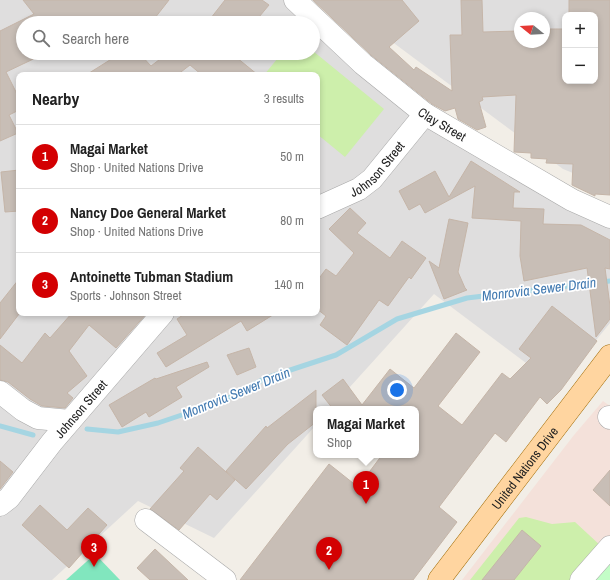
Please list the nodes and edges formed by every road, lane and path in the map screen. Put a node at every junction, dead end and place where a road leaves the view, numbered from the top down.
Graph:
1 (295, 0) edge
2 (312, 16) edge
3 (320, 23) edge
4 (425, 114) junction
5 (320, 207) edge
6 (610, 217) edge
7 (160, 316) edge
8 (610, 356) edge
9 (0, 392) edge
10 (70, 421) junction
11 (0, 504) edge
12 (146, 520) dead end
13 (610, 547) edge
14 (225, 580) edge
15 (439, 580) edge
16 (581, 580) edge

1 - 2 street, Clay Street
3 - 4 street, Clay Street
4 - 5 street, Johnson Street
4 - 6 street, Clay Street
7 - 10 street, Johnson Street
8 - 15 main road, United Nations Drive
9 - 10 street
10 - 11 street, Johnson Street
12 - 14 street
13 - 16 street

